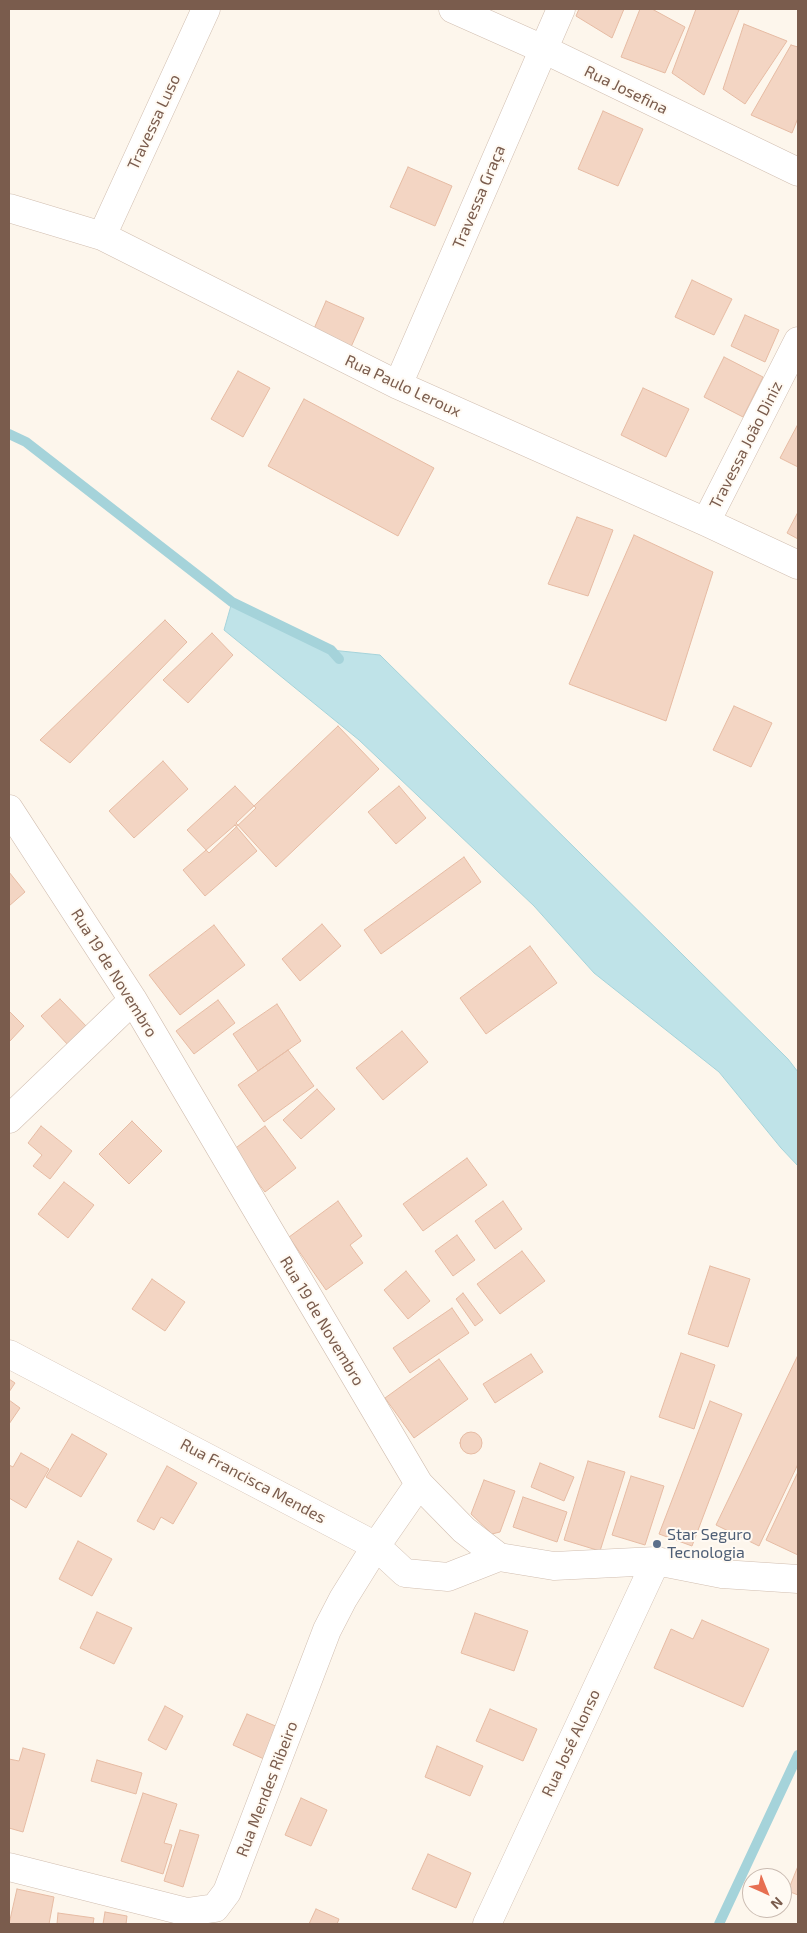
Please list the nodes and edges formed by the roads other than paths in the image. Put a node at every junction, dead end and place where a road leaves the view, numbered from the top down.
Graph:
1 (206, 9) edge
2 (453, 9) edge
3 (561, 9) edge
4 (542, 49) junction
5 (798, 172) edge
6 (9, 208) edge
7 (102, 236) junction
8 (798, 341) edge
9 (398, 385) junction
10 (706, 522) junction
11 (798, 565) edge
12 (9, 809) edge
13 (132, 1000) junction
14 (9, 1119) edge
15 (9, 1354) edge
16 (419, 1484) junction
17 (376, 1546) junction
18 (499, 1558) junction
19 (656, 1562) junction
20 (798, 1579) edge
21 (9, 1867) edge
22 (487, 1924) edge

1 - 7 street, Travessa Luso
2 - 4 street, Rua Josefina
3 - 4 street, Travessa Graça
4 - 5 street, Rua Josefina
4 - 9 street, Travessa Graça
6 - 7 street, Rua Paulo Leroux
7 - 9 street, Rua Paulo Leroux
8 - 10 street, Travessa João Diniz
9 - 10 street, Rua Paulo Leroux
10 - 11 street, Rua Paulo Leroux
12 - 13 street, Rua 19 de Novembro
13 - 14 street
13 - 16 street, Rua 19 de Novembro
15 - 17 street, Rua Francisca Mendes
16 - 17 street, Rua Mendes Ribeiro
16 - 18 street, Rua 19 de Novembro
17 - 18 street, Rua Francisca Mendes
17 - 21 street, Rua Mendes Ribeiro
18 - 19 street
19 - 20 street
19 - 22 street, Rua José Alonso

